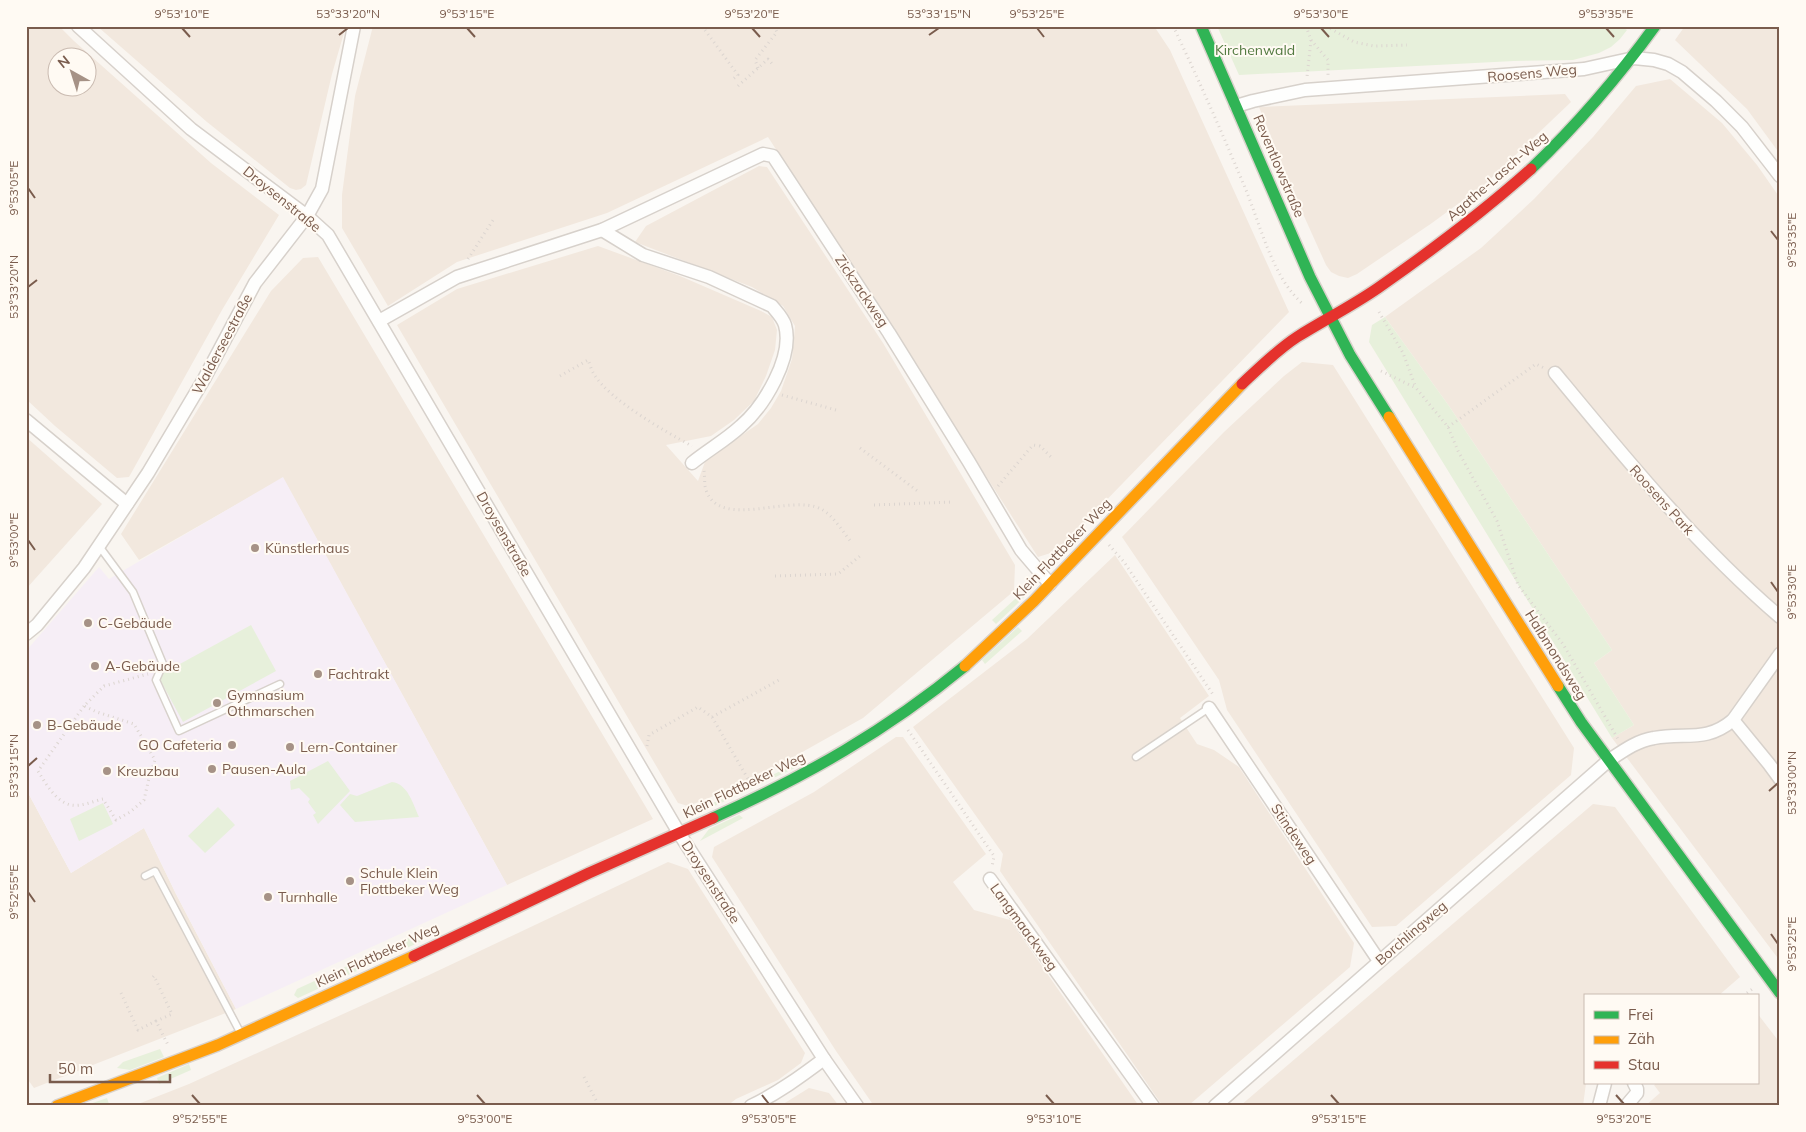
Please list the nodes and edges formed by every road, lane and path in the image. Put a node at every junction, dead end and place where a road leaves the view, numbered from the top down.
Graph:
1 (78, 26) edge
2 (354, 26) edge
3 (702, 26) edge
4 (774, 26) edge
5 (1173, 26) edge
6 (1201, 26) edge
7 (1306, 26) edge
8 (1326, 26) edge
9 (1655, 26) edge
10 (1311, 40) junction
11 (1407, 46) dead end
12 (1634, 58) junction
13 (773, 65) dead end
14 (758, 68) junction
15 (733, 79) dead end
16 (738, 86) dead end
17 (1327, 88) junction
18 (1305, 90) junction
19 (1236, 106) junction
20 (1780, 176) edge
21 (307, 216) junction
22 (495, 217) dead end
23 (602, 230) junction
24 (457, 277) junction
25 (1308, 308) dead end
26 (1379, 312) dead end
27 (1330, 318) junction
28 (379, 321) junction
29 (1376, 369) dead end
30 (1555, 373) joint
31 (1416, 388) junction
32 (770, 392) junction
33 (836, 410) dead end
34 (26, 420) edge
35 (1448, 427) junction
36 (860, 448) dead end
37 (1051, 457) dead end
38 (692, 463) dead end
39 (919, 492) dead end
40 (989, 496) junction
41 (953, 502) dead end
42 (127, 504) junction
43 (874, 505) dead end
44 (1099, 533) junction
45 (99, 546) junction
46 (860, 556) dead end
47 (775, 576) dead end
48 (1050, 584) junction
49 (1780, 616) edge
50 (26, 634) edge
51 (1780, 654) edge
52 (163, 664) junction
53 (779, 680) dead end
54 (280, 684) dead end
55 (84, 706) junction
56 (1209, 708) junction
57 (712, 717) junction
58 (899, 717) junction
59 (1733, 720) junction
60 (647, 746) dead end
61 (1625, 749) junction
62 (1136, 757) dead end
63 (1608, 761) junction
64 (1780, 779) edge
65 (751, 784) dead end
66 (679, 833) junction
67 (144, 876) dead end
68 (990, 879) joint
69 (1379, 961) junction
70 (153, 977) dead end
71 (121, 993) dead end
72 (1780, 993) edge
73 (156, 1021) junction
74 (241, 1034) junction
75 (824, 1059) junction
76 (175, 1062) junction
77 (584, 1077) dead end
78 (1605, 1084) edge
79 (1634, 1084) edge
80 (57, 1106) edge
81 (598, 1106) edge
82 (751, 1106) edge
83 (857, 1106) edge
84 (1154, 1106) edge
85 (1215, 1106) edge
86 (1599, 1106) edge
87 (1626, 1106) edge

1 - 21 street, Droysenstraße
2 - 21 street, Walderseestraße
3 - 15 path
4 - 14 path
5 - 25 path
6 - 19 street, Reventlowstraße
7 - 10 path
8 - 11 path
9 - 12 street, Agathe-Lasch-Weg
10 - 17 path
10 - 18 path
12 - 17 street, Roosens Weg
12 - 20 street, Roosens Weg
12 - 27 street, Agathe-Lasch-Weg
13 - 14 path
14 - 16 path
17 - 18 street, Roosens Weg
18 - 19 street, Roosens Weg
19 - 27 street, Reventlowstraße
21 - 28 street, Droysenstraße
21 - 42 street, Walderseestraße
22 - 24 path
23 - 24 street, Zickzackweg
23 - 32 street
23 - 40 street, Zickzackweg
24 - 28 street, Zickzackweg
26 - 31 path
27 - 44 street, Klein Flottbeker Weg
27 - 63 street, Halbmondsweg
28 - 66 street, Droysenstraße
29 - 31 path
30 - 35 path
30 - 49 street, Roosens Park
31 - 35 path
32 - 33 path
32 - 38 street
34 - 42 street
35 - 61 path
36 - 39 path
37 - 40 path
40 - 48 street, Zickzackweg
41 - 43 path
42 - 45 street, Walderseestraße
44 - 48 street, Klein Flottbeker Weg
44 - 56 path
45 - 50 street, Walderseestraße
45 - 52 lane
46 - 47 path
48 - 58 street, Klein Flottbeker Weg
51 - 59 street
52 - 54 lane
52 - 55 path
53 - 57 path
55 - 55 path
56 - 62 lane
56 - 69 street, Stindeweg
57 - 60 path
57 - 65 path
58 - 66 street, Klein Flottbeker Weg
58 - 68 path, Langmaackweg
59 - 61 street, Borchlingweg
59 - 64 street
61 - 63 street, Borchlingweg
63 - 69 street, Borchlingweg
63 - 72 street, Halbmondsweg
66 - 74 street, Klein Flottbeker Weg
66 - 75 street, Droysenstraße
67 - 74 lane
68 - 84 street, Langmaackweg
69 - 85 street, Borchlingweg
70 - 73 path
71 - 73 path
73 - 76 path
74 - 76 street, Klein Flottbeker Weg
75 - 82 street
75 - 83 street, Droysenstraße
76 - 80 street, Klein Flottbeker Weg
77 - 81 path
78 - 86 street
79 - 87 street

